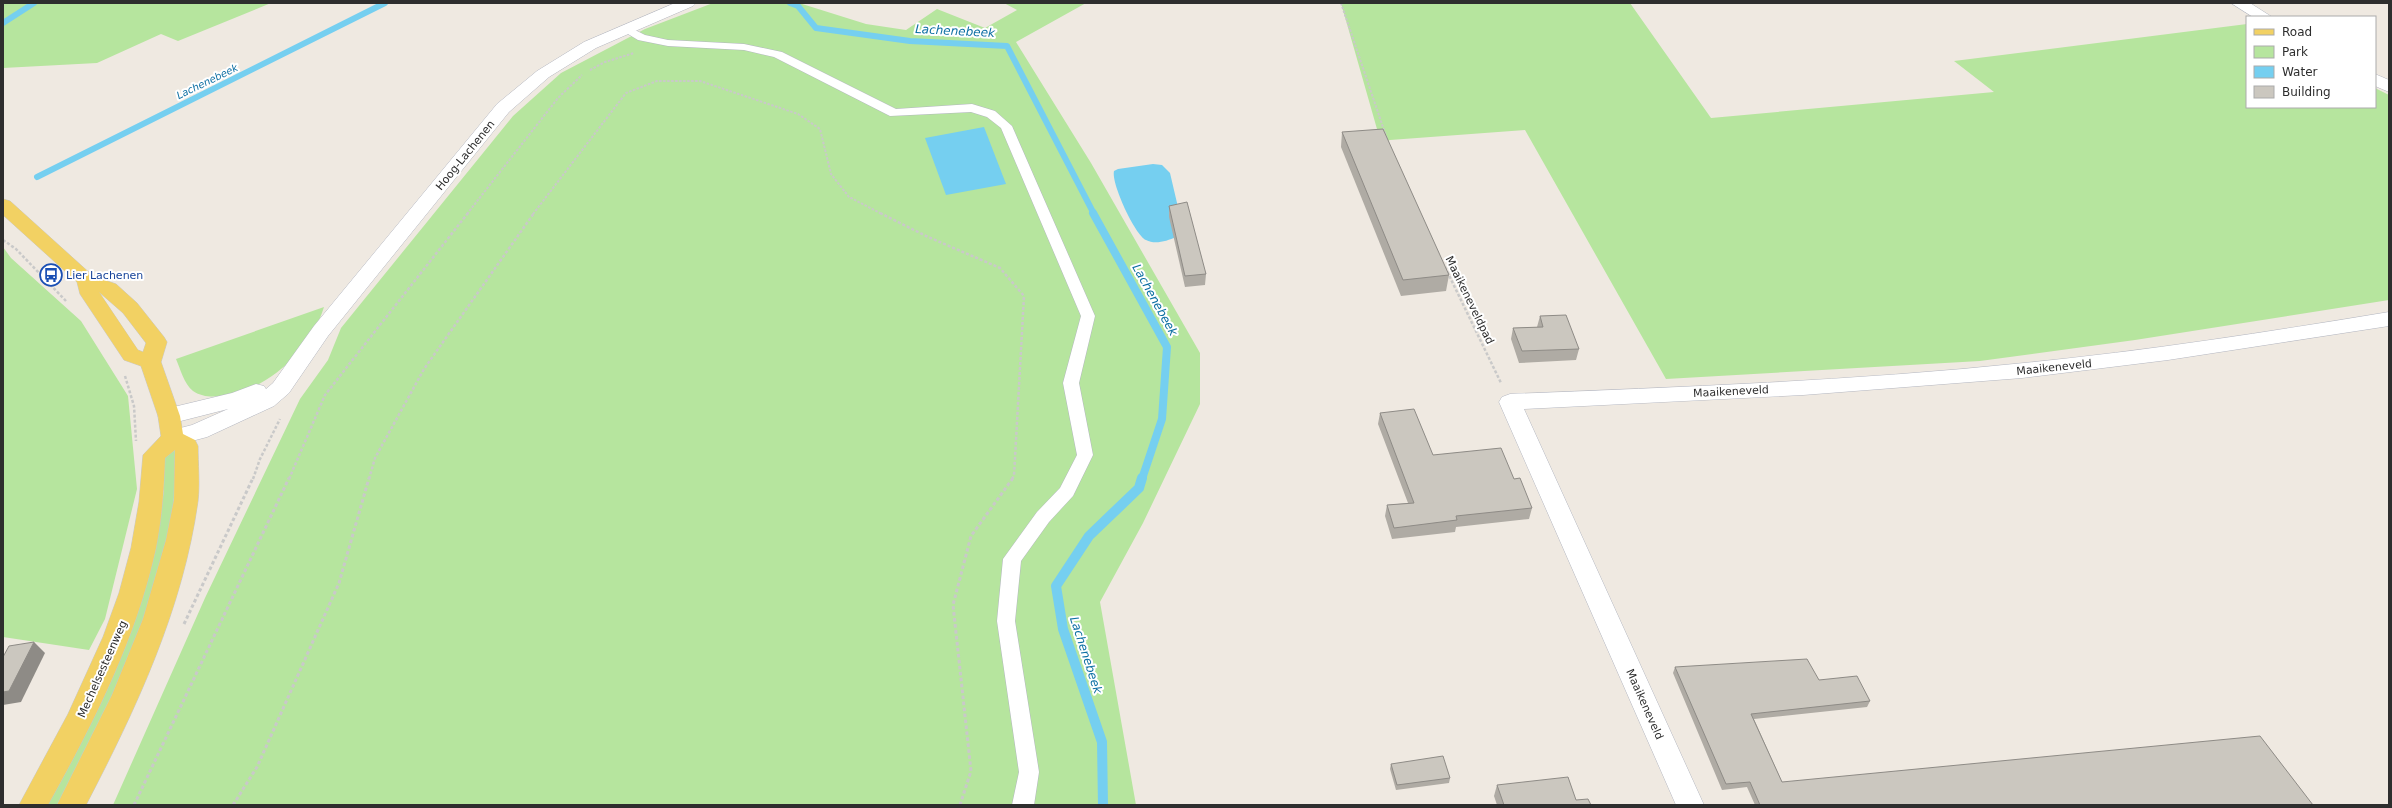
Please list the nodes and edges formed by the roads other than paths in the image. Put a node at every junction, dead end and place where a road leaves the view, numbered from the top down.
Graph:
1 (688, 3) edge
2 (2239, 3) edge
3 (2262, 16) edge
4 (627, 29) junction
5 (2376, 80) edge
6 (2389, 87) edge
7 (3, 205) edge
8 (86, 280) junction
9 (2389, 319) edge
10 (150, 362) junction
11 (171, 427) junction
12 (33, 805) edge
13 (71, 805) edge
14 (1023, 805) edge
15 (1690, 805) edge

1 - 4 street, Hoog-Lachenen
2 - 3 street
4 - 11 street, Hoog-Lachenen
4 - 14 lane
5 - 6 street
7 - 8 main road
8 - 10 main road
8 - 10 main road
9 - 15 street, Maaikeneveld
10 - 11 main road
11 - 12 main road, Mechelsesteenweg
11 - 13 main road

